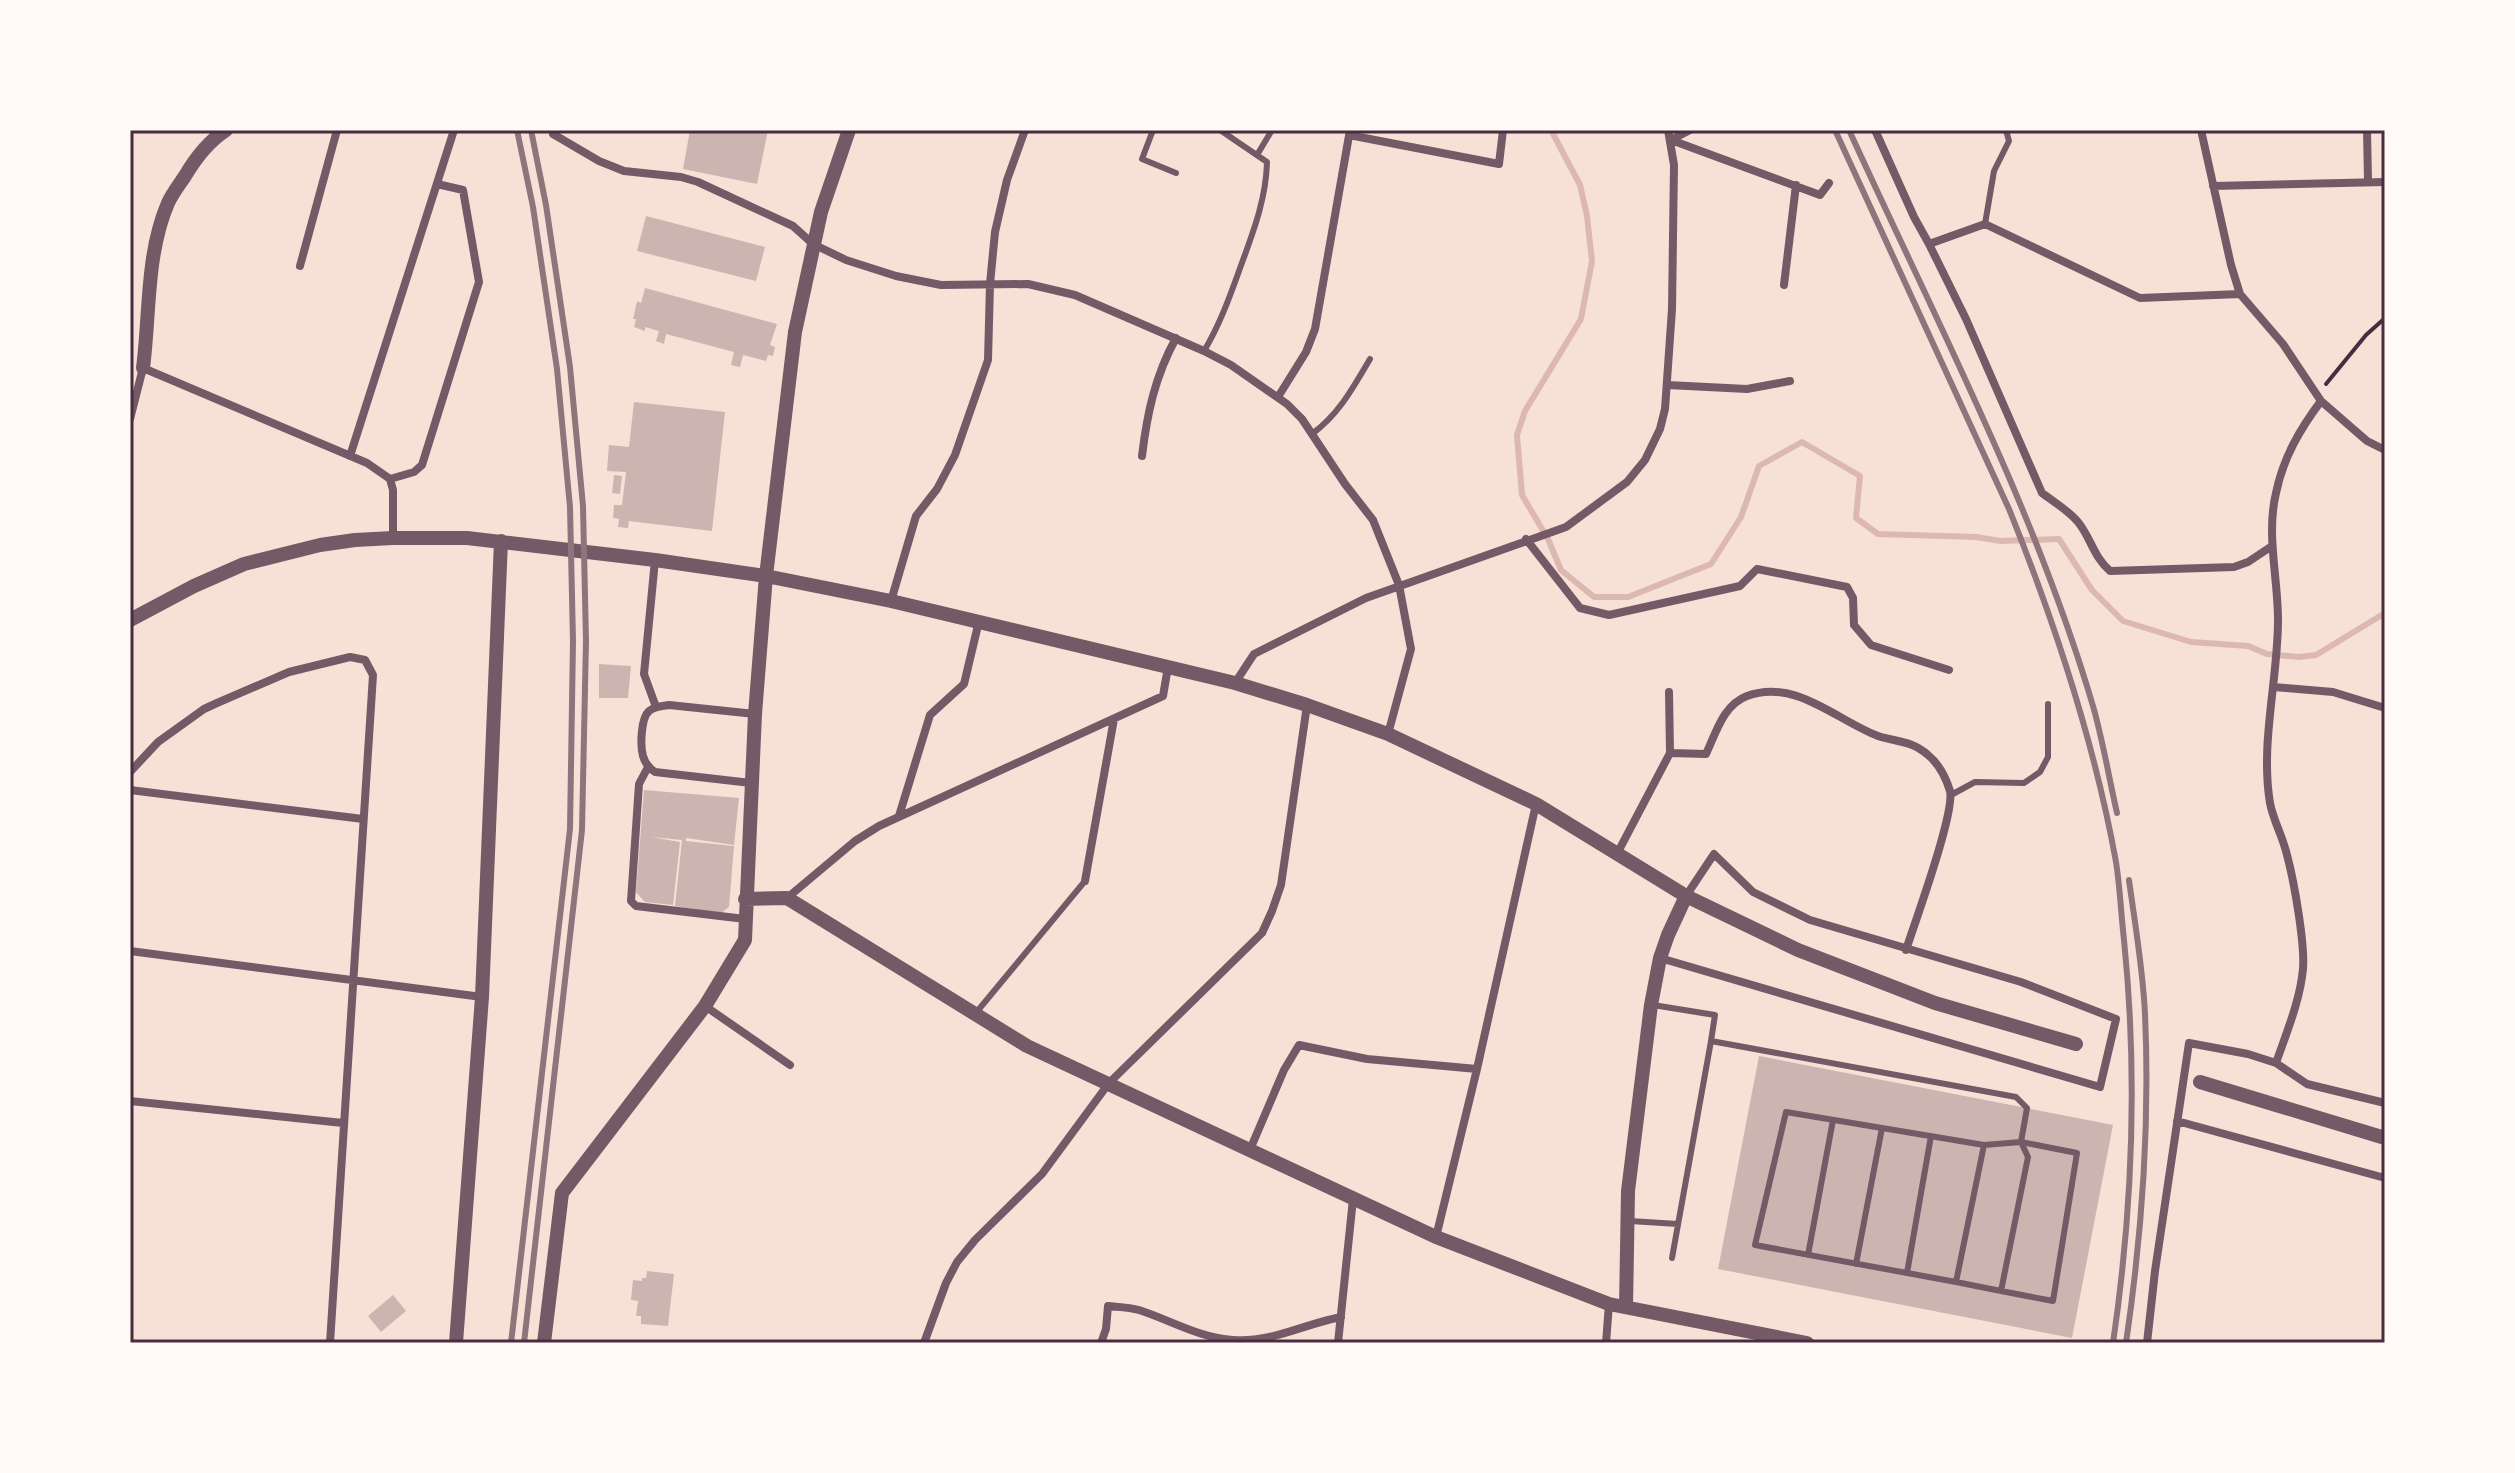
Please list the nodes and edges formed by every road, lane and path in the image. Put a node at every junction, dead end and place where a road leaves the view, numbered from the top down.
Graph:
1 (226, 130) edge
2 (337, 130) edge
3 (454, 130) edge
4 (849, 130) edge
5 (1025, 130) edge
6 (1153, 130) edge
7 (1220, 130) edge
8 (1272, 130) edge
9 (1503, 130) edge
10 (1668, 130) edge
11 (1690, 130) edge
12 (1875, 130) edge
13 (2006, 130) edge
14 (2201, 130) edge
15 (2367, 130) edge
16 (1349, 133) edge
17 (553, 134) dead end
18 (1671, 140) junction
19 (1257, 155) junction
20 (1176, 173) dead end
21 (2368, 181) junction
22 (2385, 182) edge
23 (1829, 183) dead end
24 (437, 184) junction
25 (1796, 185) junction
26 (2213, 186) junction
27 (1985, 224) junction
28 (813, 244) junction
29 (1929, 244) junction
30 (300, 266) dead end
31 (990, 284) junction
32 (1784, 285) dead end
33 (2240, 294) junction
34 (2385, 318) edge
35 (1176, 338) junction
36 (1204, 351) junction
37 (1370, 359) dead end
38 (143, 368) junction
39 (1790, 381) dead end
40 (1667, 385) junction
41 (1278, 397) junction
42 (2319, 398) junction
43 (130, 419) edge
44 (1311, 434) junction
45 (2385, 450) edge
46 (350, 456) junction
47 (1142, 456) dead end
48 (390, 479) junction
49 (393, 538) junction
50 (1526, 539) junction
51 (501, 541) junction
52 (2272, 546) junction
53 (655, 560) junction
54 (766, 576) junction
55 (1399, 585) junction
56 (891, 601) junction
57 (130, 620) edge
58 (979, 620) junction
59 (1168, 667) junction
60 (1949, 670) dead end
61 (1235, 683) junction
62 (2274, 687) junction
63 (1669, 692) dead end
64 (2048, 704) dead end
65 (1307, 705) junction
66 (656, 707) junction
67 (2385, 708) edge
68 (755, 714) junction
69 (1114, 719) junction
70 (1388, 734) junction
71 (1670, 753) junction
72 (648, 767) junction
73 (130, 772) edge
74 (751, 783) junction
75 (130, 790) edge
76 (1951, 795) junction
77 (1536, 804) junction
78 (899, 816) junction
79 (363, 819) junction
80 (1618, 852) junction
81 (1085, 881) joint
82 (1686, 896) junction
83 (787, 898) junction
84 (745, 899) junction
85 (745, 919) junction
86 (1906, 950) junction
87 (130, 951) edge
88 (1660, 958) junction
89 (352, 981) junction
90 (482, 997) junction
91 (1651, 1005) junction
92 (705, 1006) junction
93 (975, 1014) junction
94 (1711, 1041) junction
95 (2076, 1044) dead end
96 (2276, 1063) junction
97 (790, 1065) dead end
98 (1477, 1069) junction
99 (2200, 1082) dead end
100 (1109, 1083) junction
101 (130, 1101) edge
102 (2385, 1103) edge
103 (1833, 1120) junction
104 (2177, 1121) junction
105 (343, 1123) junction
106 (1882, 1128) junction
107 (1931, 1136) junction
108 (2385, 1138) edge
109 (2021, 1142) junction
110 (1984, 1145) junction
111 (1249, 1152) junction
112 (2385, 1178) edge
113 (1353, 1199) junction
114 (1627, 1221) junction
115 (1678, 1224) junction
116 (1436, 1237) junction
117 (1808, 1255) junction
118 (1672, 1258) dead end
119 (1856, 1264) junction
120 (1907, 1273) junction
121 (1956, 1282) junction
122 (2001, 1291) junction
123 (1609, 1304) junction
124 (1626, 1307) junction
125 (1341, 1317) junction
126 (330, 1343) edge
127 (456, 1343) edge
128 (544, 1343) edge
129 (924, 1343) edge
130 (1101, 1343) edge
131 (1338, 1343) edge
132 (1606, 1343) edge
133 (1807, 1343) edge
134 (2147, 1343) edge

1 - 38 street
2 - 30 street
3 - 24 street
4 - 28 street
5 - 31 street
6 - 20 lane
7 - 19 lane
8 - 19 lane
9 - 16 street
10 - 18 street
11 - 18 street
12 - 29 street
13 - 27 lane
14 - 26 street
15 - 21 street
16 - 41 street
17 - 28 street
18 - 25 street
18 - 40 street
19 - 36 lane
21 - 22 street
21 - 26 street
23 - 25 street
24 - 46 street
24 - 48 street
25 - 32 street
26 - 33 street
27 - 29 street
27 - 33 street
28 - 31 street
28 - 54 street
29 - 52 street
31 - 35 street
31 - 56 street
33 - 42 street
34 - 42 path
35 - 36 street
35 - 47 street
36 - 41 street
37 - 44 lane
38 - 43 street
38 - 46 street
39 - 40 street
40 - 50 street
41 - 44 street
42 - 45 street
42 - 52 street
44 - 55 street
46 - 48 street
48 - 49 street
49 - 51 street
49 - 57 street
50 - 55 street
50 - 60 street
51 - 53 street
51 - 90 street
52 - 62 street
53 - 54 street
53 - 66 street
54 - 56 street
54 - 68 street
55 - 61 street
55 - 70 street
56 - 58 street
58 - 59 street
58 - 78 street
59 - 61 street
59 - 69 street
61 - 65 street
62 - 67 street
62 - 96 street
63 - 71 street
64 - 76 lane
65 - 70 street
65 - 100 street
66 - 68 street
66 - 72 street
68 - 74 street
69 - 78 street
69 - 81 street
70 - 77 street
71 - 76 street
71 - 80 street
72 - 74 street
72 - 85 street
73 - 79 street
74 - 84 street
75 - 79 street
76 - 86 street
77 - 80 street
77 - 98 street
78 - 83 street
79 - 89 street
80 - 82 street
81 - 93 lane
82 - 86 street
82 - 88 street
82 - 95 street
83 - 84 street
83 - 93 street
84 - 85 street
85 - 92 street
86 - 88 street
87 - 89 street
88 - 91 street
89 - 90 street
89 - 105 street
90 - 127 street
91 - 94 lane
91 - 114 street
92 - 97 street
92 - 128 street
93 - 100 street
94 - 109 lane
94 - 115 lane
96 - 102 street
96 - 104 street
98 - 111 street
98 - 116 street
99 - 108 street
100 - 111 street
100 - 129 street
101 - 105 street
103 - 106 lane
103 - 117 lane
103 - 117 lane
104 - 112 street
104 - 134 street
105 - 126 street
106 - 107 lane
106 - 119 lane
107 - 110 lane
107 - 120 lane
109 - 110 lane
109 - 122 lane
109 - 122 lane
110 - 121 lane
111 - 113 street
113 - 116 street
113 - 125 street
114 - 115 lane
114 - 124 street
115 - 118 lane
116 - 123 street
117 - 119 lane
119 - 120 lane
120 - 121 lane
121 - 122 lane
123 - 124 street
123 - 132 street
124 - 133 street
125 - 130 street
125 - 131 street

